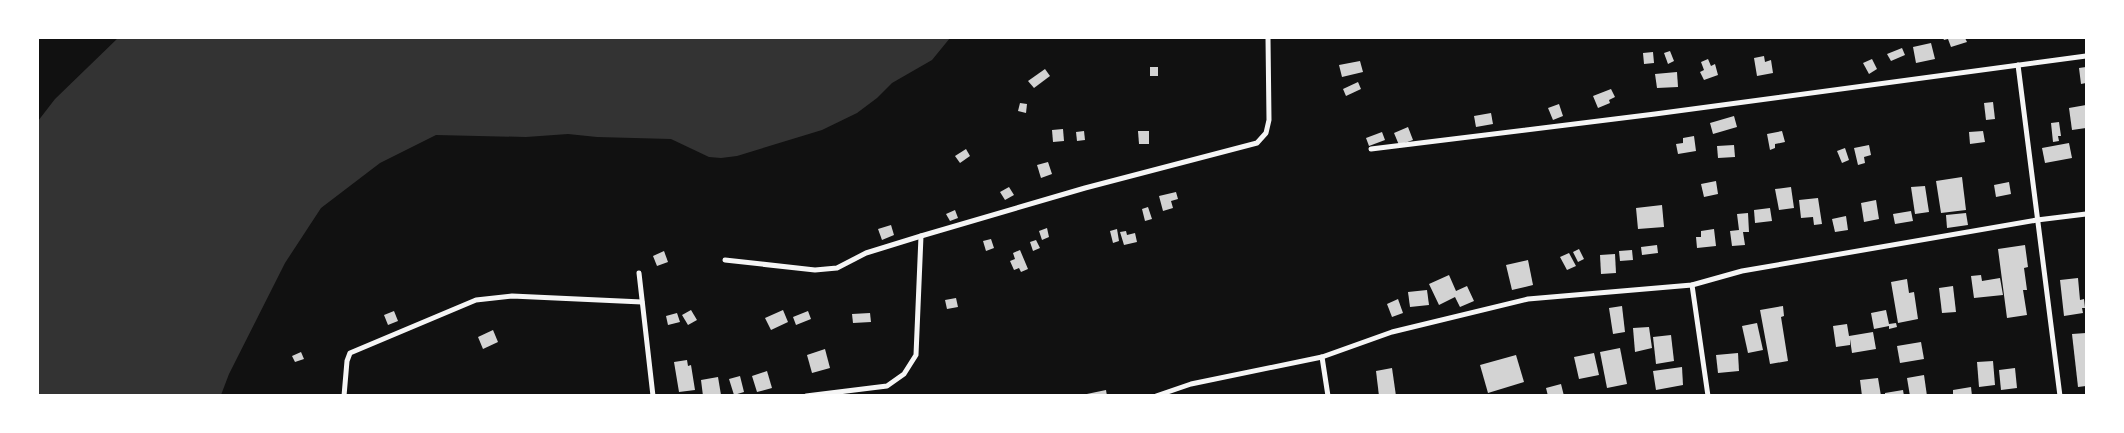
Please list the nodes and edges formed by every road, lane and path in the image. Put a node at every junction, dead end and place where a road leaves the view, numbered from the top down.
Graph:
1 (1268, 38) edge
2 (2086, 56) edge
3 (2018, 65) junction
4 (1371, 149) dead end
5 (2086, 214) edge
6 (2037, 220) junction
7 (921, 236) junction
8 (725, 260) dead end
9 (639, 273) dead end
10 (1692, 285) junction
11 (642, 302) junction
12 (1322, 357) junction
13 (344, 396) edge
14 (653, 396) edge
15 (806, 396) edge
16 (1156, 396) edge
17 (1328, 396) edge
18 (1708, 396) edge
19 (2060, 396) edge

1 - 7 street
2 - 3 street
3 - 4 street
3 - 6 street
5 - 6 street
6 - 10 street
6 - 19 street
7 - 8 street
7 - 15 street
9 - 11 street
10 - 12 street
10 - 18 street
11 - 13 street
11 - 14 street
12 - 16 street
12 - 17 street

